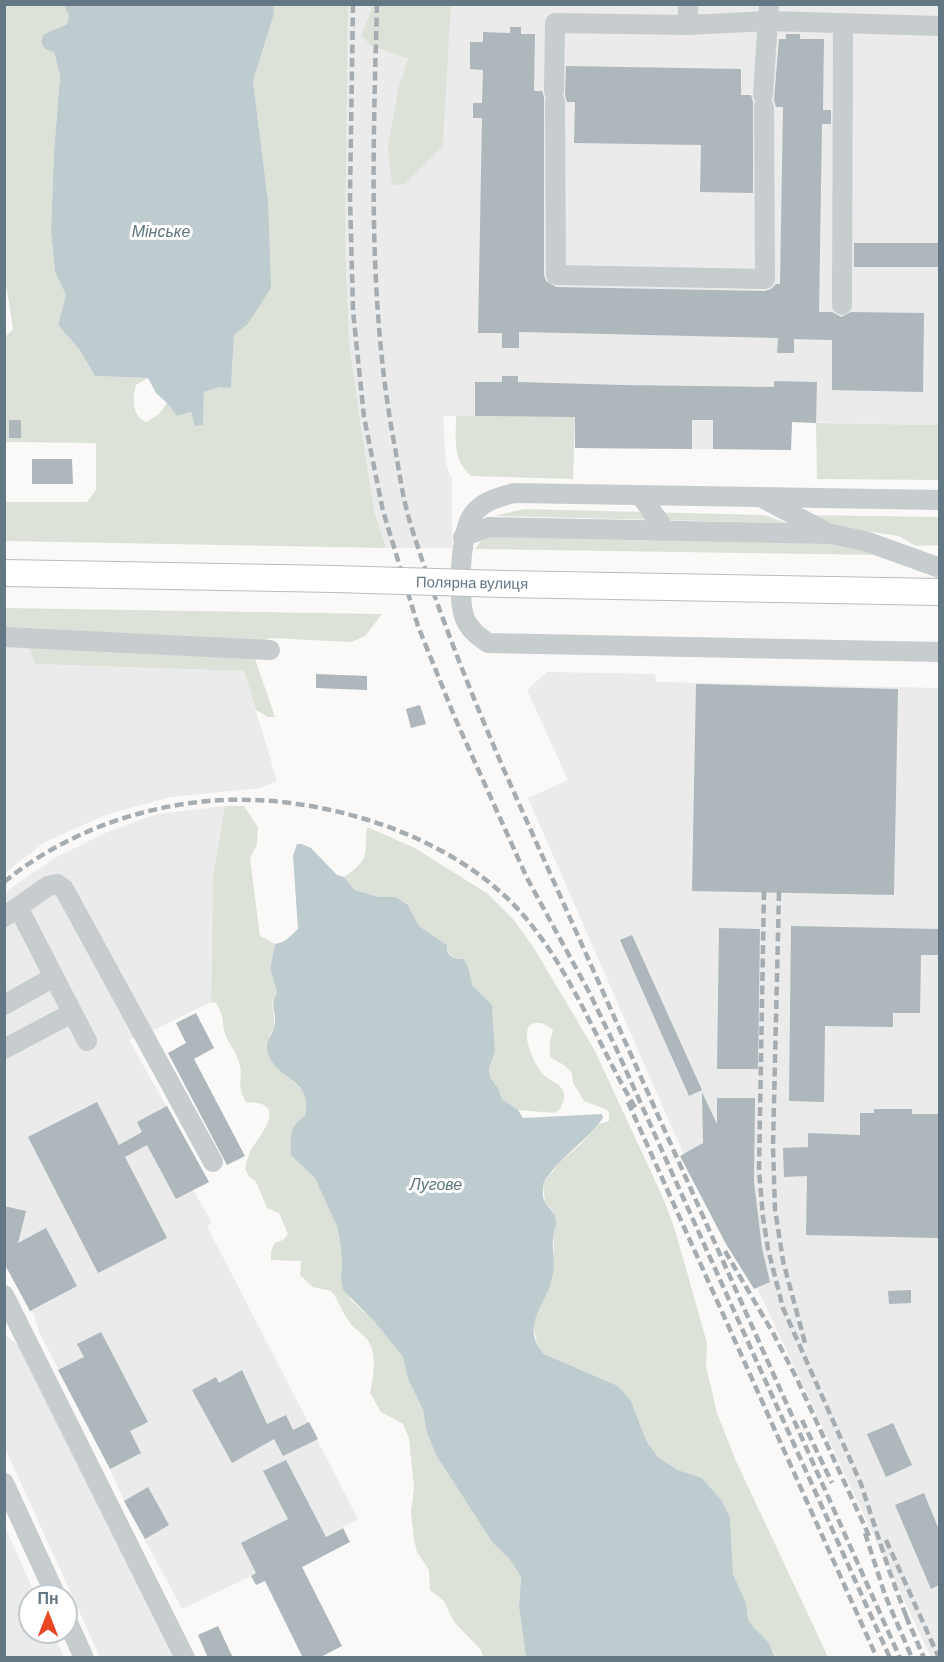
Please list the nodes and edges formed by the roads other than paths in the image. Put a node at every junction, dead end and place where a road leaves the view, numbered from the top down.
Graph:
1 (688, 4) edge
2 (769, 13) edge
3 (601, 14) edge
4 (843, 23) junction
5 (688, 25) junction
6 (939, 26) edge
7 (842, 305) dead end
8 (641, 496) junction
9 (760, 497) junction
10 (939, 500) edge
11 (664, 530) junction
12 (831, 534) junction
13 (463, 537) junction
14 (939, 568) edge
15 (4, 573) edge
16 (939, 592) edge
17 (4, 637) edge
18 (270, 650) dead end
19 (939, 651) edge
20 (11, 912) edge
21 (54, 977) junction
22 (4, 1005) edge
23 (72, 1014) junction
24 (87, 1041) dead end
25 (4, 1049) edge
26 (213, 1162) dead end
27 (4, 1295) edge
28 (4, 1483) edge
29 (50, 1584) edge
30 (78, 1644) edge
31 (84, 1658) edge
32 (185, 1658) edge

1 - 5 street
2 - 3 street
2 - 4 street
2 - 5 street
3 - 5 street
4 - 6 street
4 - 7 street
8 - 9 street
8 - 11 street
8 - 13 street
9 - 10 street
9 - 12 street
11 - 12 street
11 - 13 street
12 - 14 street
13 - 19 street
15 - 16 main road, Полярна вулиця, bridge
17 - 18 street
20 - 21 street
20 - 26 street
21 - 22 street
21 - 23 street
23 - 24 street
23 - 25 street
27 - 32 street
28 - 29 street
30 - 31 street

